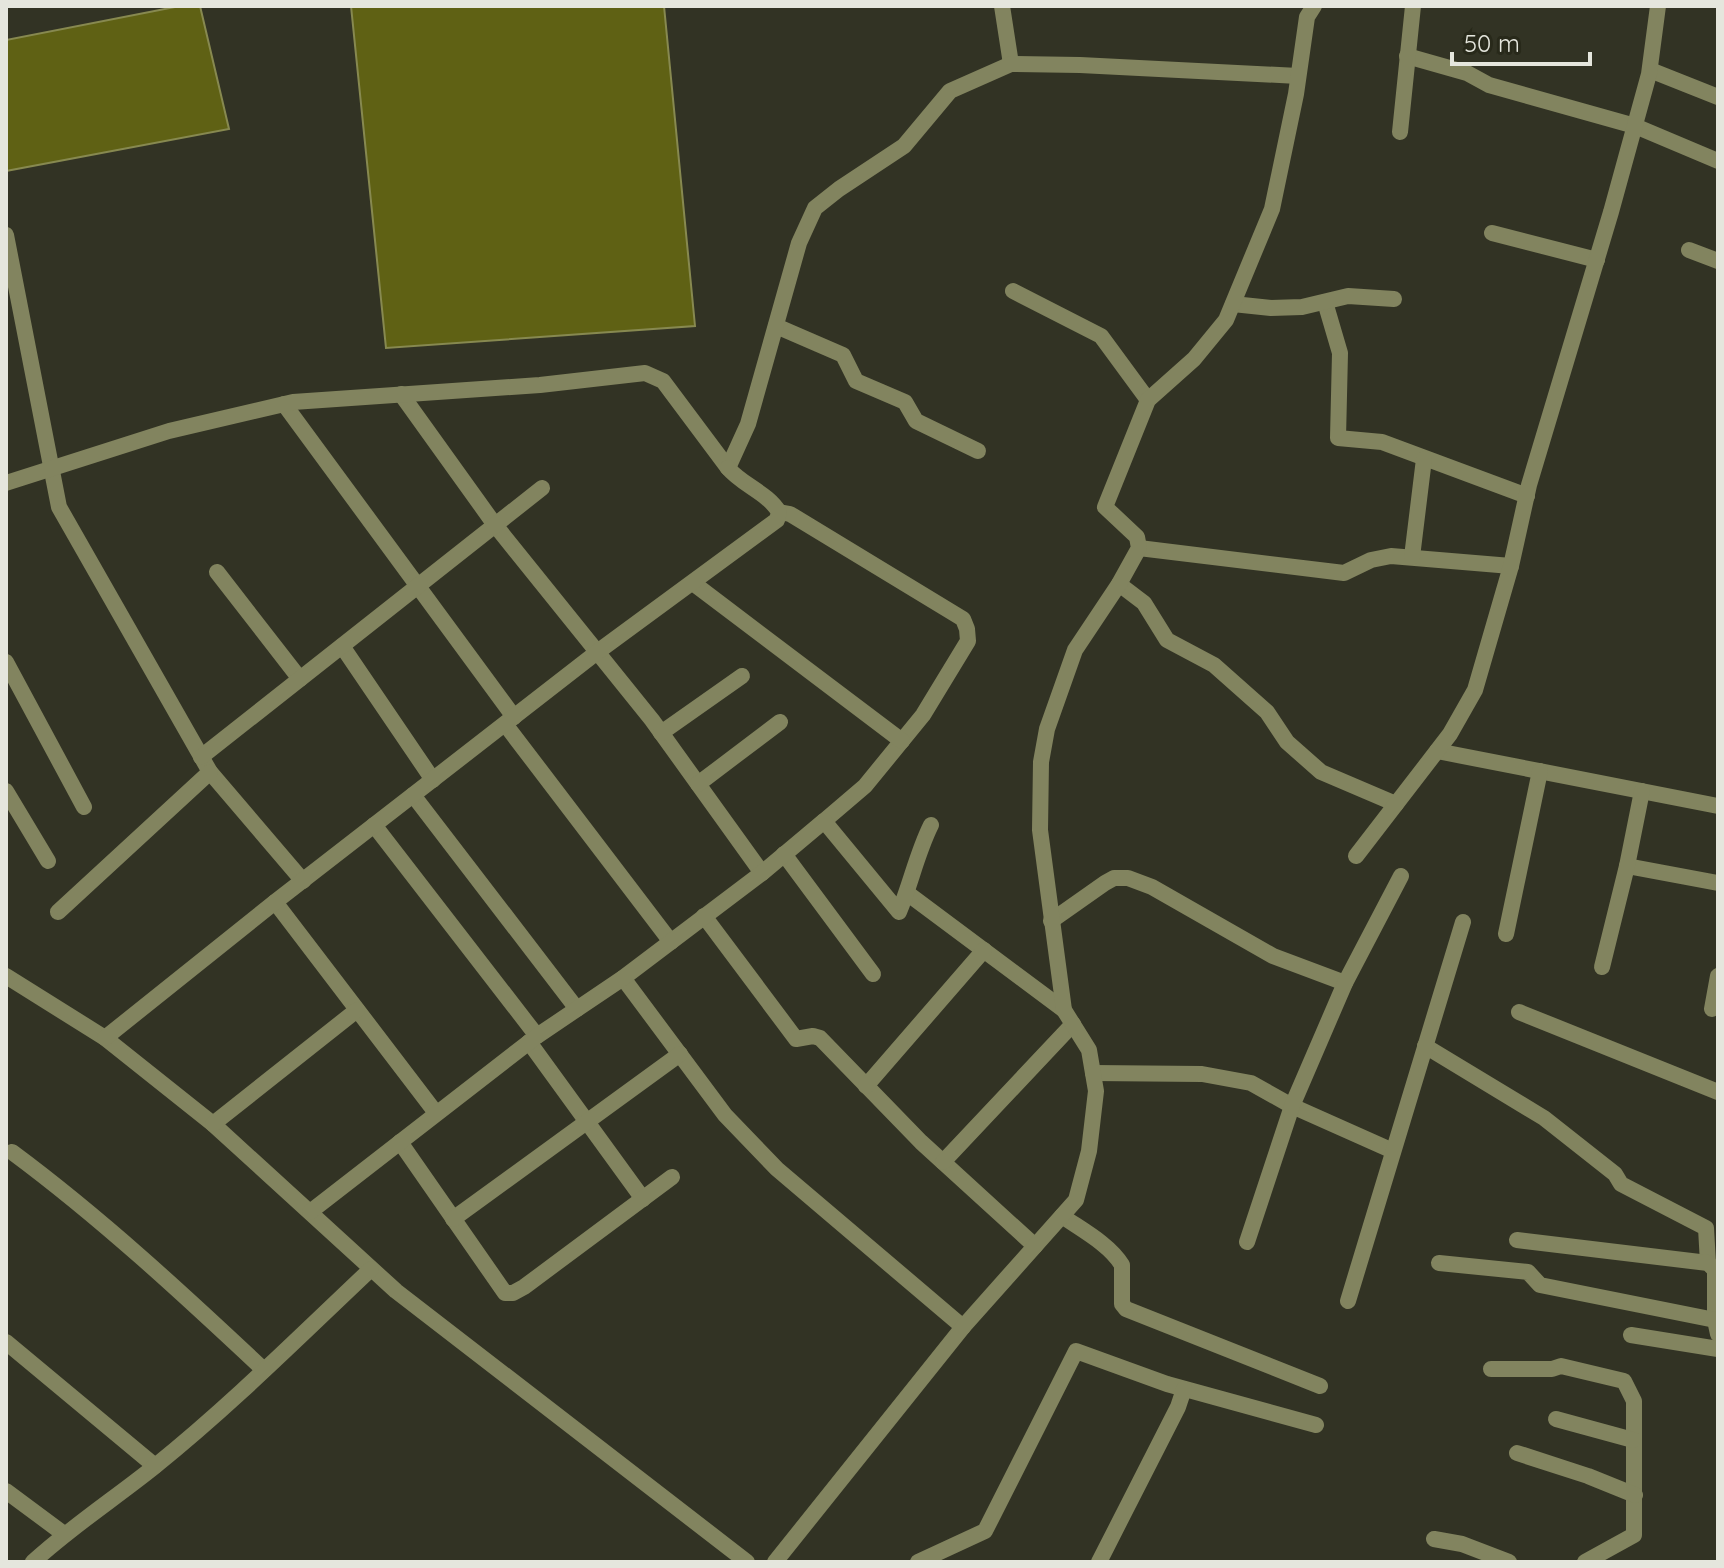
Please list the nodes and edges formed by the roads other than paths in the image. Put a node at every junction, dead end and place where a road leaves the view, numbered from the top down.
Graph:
1 (1002, 6) edge
2 (1314, 6) edge
3 (1413, 6) edge
4 (1658, 6) edge
5 (1407, 56) junction
6 (1011, 64) junction
7 (1650, 70) junction
8 (1298, 76) junction
9 (1718, 97) edge
10 (1635, 126) junction
11 (1400, 132) dead end
12 (1718, 161) edge
13 (1492, 233) dead end
14 (6, 235) edge
15 (1689, 250) dead end
16 (1597, 260) junction
17 (1718, 261) edge
18 (1013, 291) dead end
19 (1394, 299) dead end
20 (1325, 302) junction
21 (1233, 304) junction
22 (776, 326) junction
23 (401, 394) junction
24 (1148, 400) junction
25 (284, 404) junction
26 (978, 451) dead end
27 (1424, 459) junction
28 (728, 468) junction
29 (52, 469) junction
30 (6, 483) edge
31 (542, 488) dead end
32 (1527, 496) junction
33 (779, 512) junction
34 (495, 525) junction
35 (1139, 548) junction
36 (1412, 557) junction
37 (1511, 566) junction
38 (217, 572) dead end
39 (693, 583) junction
40 (1119, 584) junction
41 (416, 587) junction
42 (342, 646) junction
43 (596, 653) junction
44 (6, 662) edge
45 (742, 676) dead end
46 (300, 679) junction
47 (509, 721) junction
48 (780, 722) dead end
49 (661, 733) junction
50 (902, 741) junction
51 (1437, 751) junction
52 (201, 757) junction
53 (1540, 771) junction
54 (210, 772) junction
55 (433, 780) junction
56 (698, 784) junction
57 (6, 791) edge
58 (1642, 791) junction
59 (413, 795) junction
60 (1396, 804) junction
61 (1718, 806) edge
62 (84, 807) dead end
63 (824, 821) junction
64 (374, 825) junction
65 (931, 825) dead end
66 (784, 854) junction
67 (1356, 856) dead end
68 (48, 861) dead end
69 (1627, 866) junction
70 (762, 873) junction
71 (1401, 876) dead end
72 (303, 881) junction
73 (1718, 883) edge
74 (907, 893) junction
75 (275, 902) junction
76 (58, 912) dead end
77 (704, 916) junction
78 (1051, 921) junction
79 (1463, 922) dead end
80 (1506, 934) dead end
81 (671, 942) junction
82 (984, 950) junction
83 (1602, 967) dead end
84 (873, 974) dead end
85 (6, 976) edge
86 (1718, 976) edge
87 (623, 978) junction
88 (1345, 983) junction
89 (577, 1009) junction
90 (1712, 1009) dead end
91 (357, 1010) junction
92 (1519, 1012) dead end
93 (1069, 1017) junction
94 (105, 1038) junction
95 (533, 1039) junction
96 (1425, 1046) junction
97 (680, 1054) junction
98 (1093, 1073) junction
99 (866, 1086) junction
100 (1718, 1092) edge
101 (1292, 1106) junction
102 (436, 1113) junction
103 (586, 1122) junction
104 (213, 1124) junction
105 (400, 1142) junction
106 (1393, 1151) junction
107 (12, 1152) dead end
108 (943, 1162) junction
109 (672, 1177) dead end
110 (643, 1199) junction
111 (310, 1212) junction
112 (1062, 1216) junction
113 (453, 1219) junction
114 (1517, 1240) dead end
115 (1247, 1242) dead end
116 (1035, 1246) junction
117 (1439, 1263) dead end
118 (1708, 1263) junction
119 (371, 1269) junction
120 (1348, 1301) dead end
121 (963, 1327) junction
122 (1717, 1327) edge
123 (1631, 1335) dead end
124 (6, 1342) edge
125 (1718, 1349) edge
126 (1491, 1369) dead end
127 (264, 1370) junction
128 (1320, 1386) dead end
129 (1184, 1389) junction
130 (1556, 1419) dead end
131 (1316, 1425) dead end
132 (1633, 1440) junction
133 (1517, 1453) dead end
134 (155, 1466) junction
135 (6, 1491) edge
136 (1635, 1495) junction
137 (64, 1534) junction
138 (1434, 1539) dead end
139 (33, 1562) edge
140 (747, 1562) edge
141 (775, 1562) edge
142 (918, 1562) edge
143 (1099, 1562) edge
144 (1509, 1562) edge
145 (1585, 1562) edge

1 - 6 street
2 - 8 street
3 - 5 street
4 - 7 street
5 - 10 street
5 - 11 street
6 - 8 street
6 - 22 street
7 - 9 street
7 - 10 street
8 - 21 street
10 - 12 street
10 - 16 street
13 - 16 street
14 - 29 street
15 - 17 street
16 - 32 street
18 - 24 street
19 - 20 street
20 - 21 street
20 - 27 street
21 - 24 street
22 - 26 street
22 - 28 street
23 - 25 street
23 - 28 street
23 - 34 street
24 - 35 street
25 - 29 street
25 - 41 street
27 - 32 street
27 - 36 street
28 - 33 street
29 - 30 street
29 - 52 street
31 - 34 street
32 - 37 street
33 - 39 street
33 - 50 street
34 - 41 street
34 - 43 street
35 - 36 street
35 - 40 street
36 - 37 street
37 - 51 street
38 - 46 street
39 - 43 street
39 - 50 street
40 - 60 street
40 - 78 street
41 - 42 street
41 - 47 street
42 - 46 street
42 - 55 street
43 - 47 street
43 - 49 street
44 - 62 street
45 - 49 street
46 - 52 street
47 - 55 street
47 - 81 street
48 - 56 street
49 - 56 street
50 - 63 street
51 - 53 street
51 - 60 street
52 - 54 street
53 - 58 street
53 - 80 street
54 - 72 street
54 - 76 street
55 - 59 street
56 - 70 street
57 - 68 street
58 - 61 street
58 - 69 street
59 - 64 street
59 - 89 street
60 - 67 street
63 - 66 street
63 - 74 street
64 - 72 street
64 - 95 street
65 - 74 street
66 - 70 street
66 - 84 street
69 - 73 street
69 - 83 street
70 - 77 street
71 - 88 street
72 - 75 street
74 - 82 street
75 - 91 street
75 - 94 street
77 - 81 street
77 - 99 street
78 - 88 street
78 - 93 street
79 - 96 street
81 - 87 street
82 - 93 street
82 - 99 street
85 - 94 street
86 - 90 street
87 - 89 street
87 - 97 street
88 - 101 street
89 - 95 street
91 - 102 street
91 - 104 street
92 - 100 street
93 - 98 street
93 - 108 street
94 - 104 street
95 - 102 street
95 - 103 street
96 - 106 street
96 - 118 street
97 - 103 street
97 - 121 street
98 - 101 street
98 - 112 street
99 - 108 street
101 - 106 street
101 - 115 street
102 - 105 street
103 - 110 street
103 - 113 street
104 - 111 street
105 - 111 street
105 - 113 street
106 - 120 street
107 - 127 street
108 - 116 street
109 - 110 street
110 - 113 street
111 - 119 street
112 - 116 street
112 - 128 street
114 - 118 street
116 - 121 street
117 - 122 street
118 - 122 street
119 - 127 street
119 - 140 street
121 - 141 street
123 - 125 street
124 - 134 street
126 - 132 street
127 - 134 street
129 - 131 street
129 - 142 street
129 - 143 street
130 - 132 street
132 - 136 street
133 - 136 street
134 - 137 street
135 - 137 street
136 - 145 street
137 - 139 street
138 - 144 street

